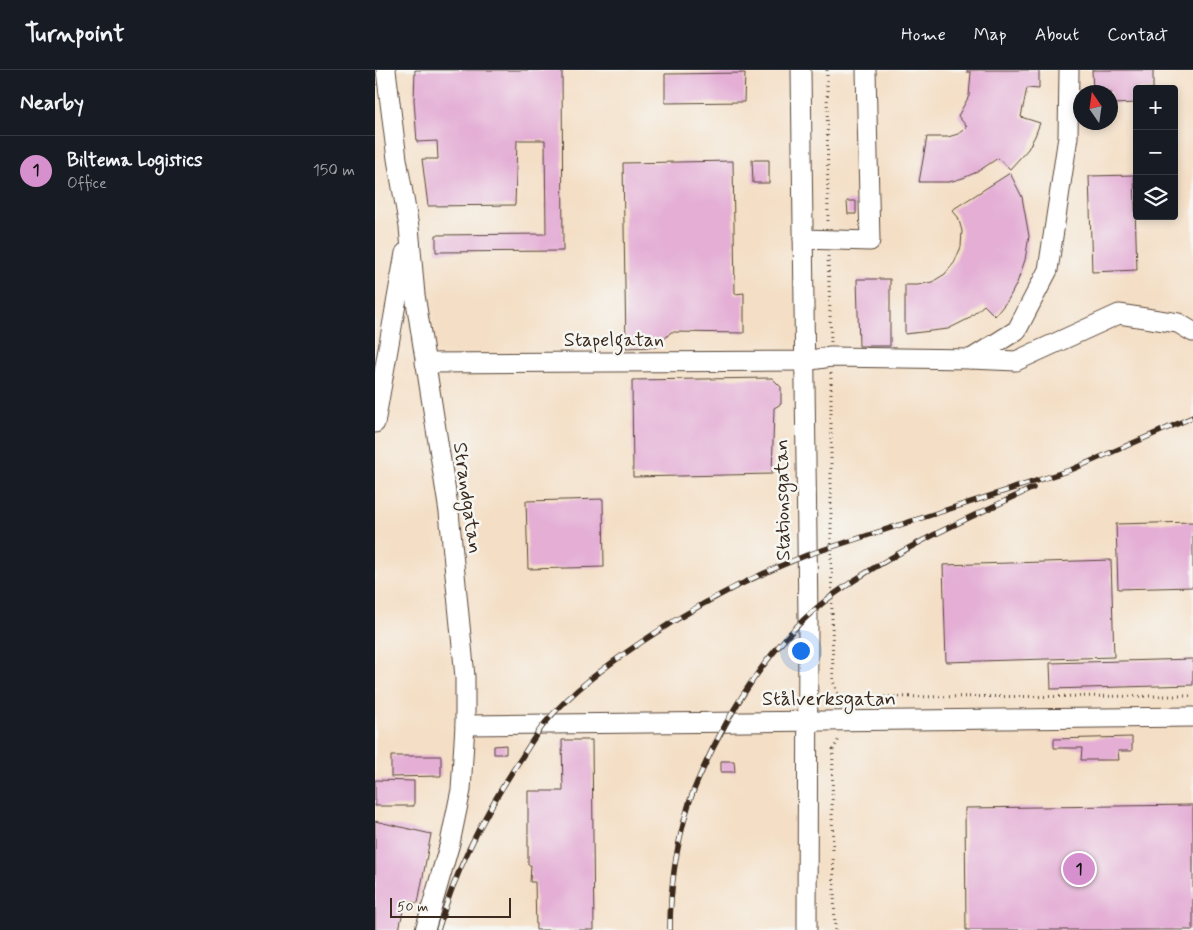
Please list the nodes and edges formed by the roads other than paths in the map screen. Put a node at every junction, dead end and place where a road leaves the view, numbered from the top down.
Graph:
1 (386, 70) edge
2 (801, 70) edge
3 (866, 70) edge
4 (1069, 70) edge
5 (409, 227) junction
6 (803, 239) junction
7 (1193, 332) edge
8 (971, 359) junction
9 (804, 361) junction
10 (425, 364) junction
11 (375, 423) edge
12 (1193, 717) edge
13 (807, 721) junction
14 (465, 725) junction
15 (425, 930) edge
16 (807, 930) edge

1 - 5 street, Strandgatan
2 - 6 street, Stationsgatan
3 - 6 street
4 - 8 street
5 - 10 street, Strandgatan
5 - 11 street
6 - 9 street, Stationsgatan
7 - 8 street, Stapelgatan
8 - 9 street, Stapelgatan
9 - 10 street, Stapelgatan
9 - 13 street, Stationsgatan
10 - 14 street, Strandgatan
12 - 13 street, Stålverksgatan
13 - 14 street, Stålverksgatan
13 - 16 street, Stationsgatan
14 - 15 street, Strandgatan

